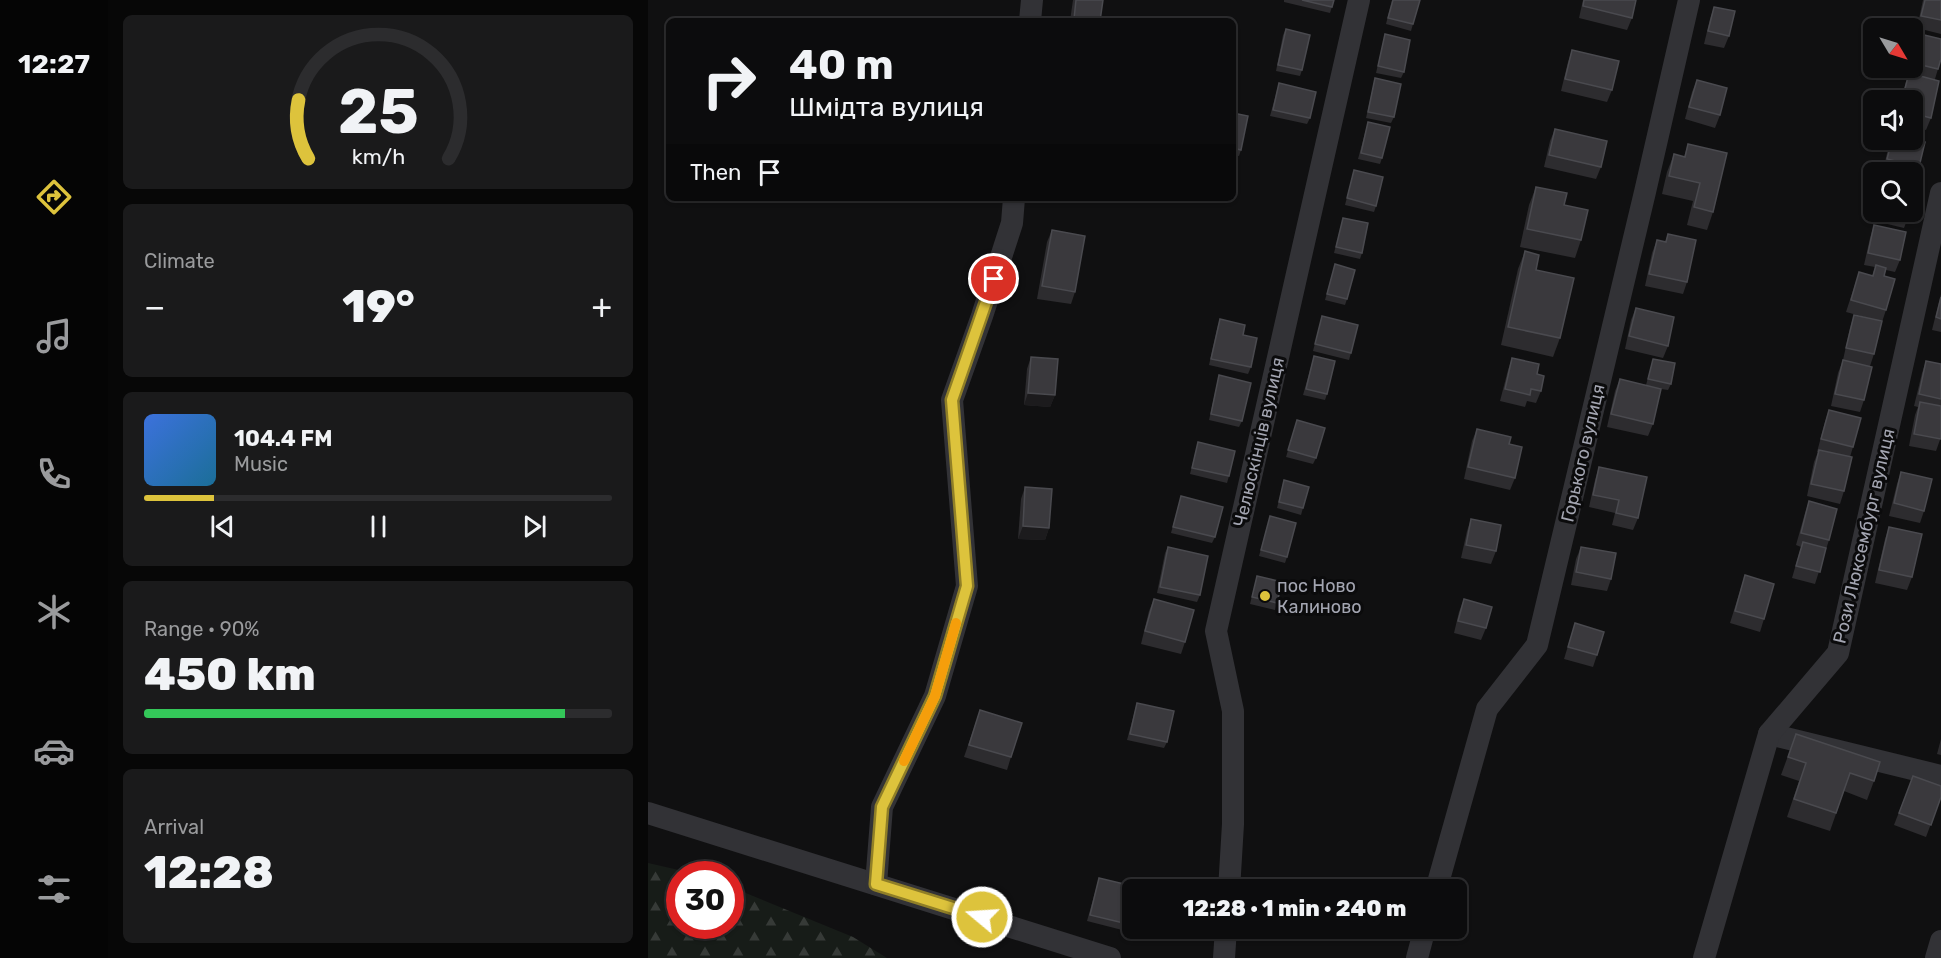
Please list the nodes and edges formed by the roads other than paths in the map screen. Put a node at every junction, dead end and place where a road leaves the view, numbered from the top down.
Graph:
1 (1032, 0) edge
2 (1359, 0) edge
3 (1689, 0) edge
4 (1030, 18) edge
5 (1941, 193) edge
6 (1014, 201) edge
7 (1769, 734) junction
8 (1941, 776) edge
9 (648, 813) edge
10 (1230, 879) edge
11 (1439, 879) edge
12 (876, 884) junction
13 (1225, 939) edge
14 (1422, 939) edge
15 (1941, 940) edge
16 (1110, 958) edge
17 (1224, 958) edge
18 (1417, 958) edge
19 (1704, 958) edge
20 (1936, 958) edge

1 - 4 street
2 - 10 street, Челюскінців вулиця
3 - 11 street, Горького вулиця
5 - 7 street, Рози Люксембург вулиця
6 - 12 street
7 - 8 street
7 - 19 street, Рози Люксембург вулиця
9 - 12 street
12 - 16 street
13 - 17 street
14 - 18 street
15 - 20 street

